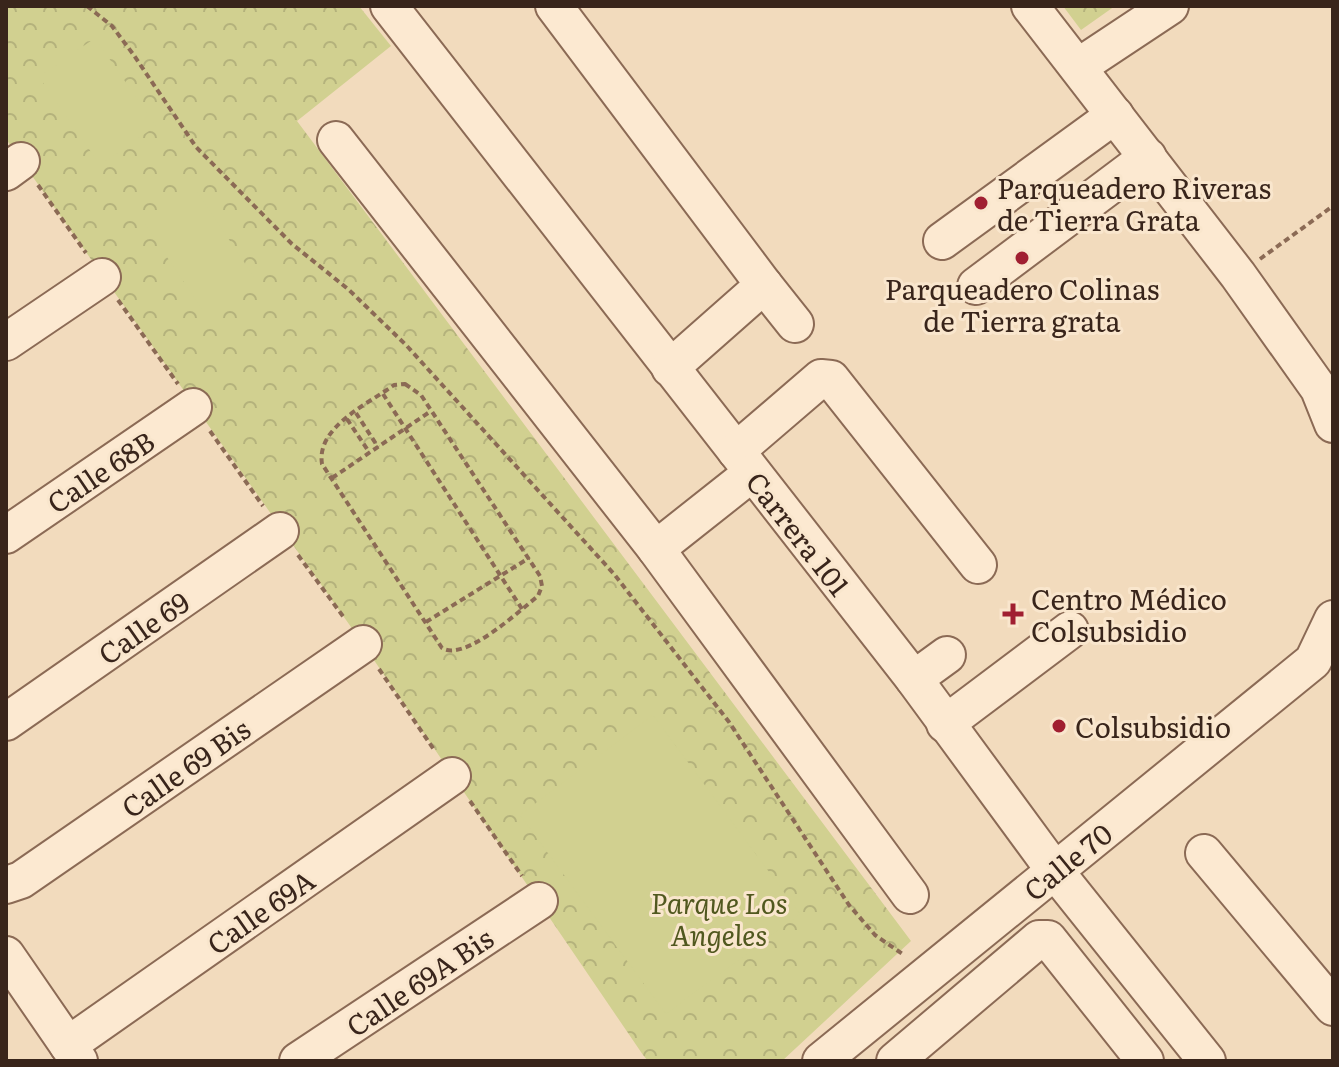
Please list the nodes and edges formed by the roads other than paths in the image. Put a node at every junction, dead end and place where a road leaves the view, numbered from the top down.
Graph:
1 (389, 6) edge
2 (554, 6) edge
3 (1030, 6) edge
4 (1170, 6) edge
5 (1078, 67) junction
6 (1115, 115) junction
7 (336, 140) dead end
8 (1148, 157) junction
9 (942, 241) dead end
10 (102, 277) dead end
11 (764, 285) junction
12 (976, 286) dead end
13 (795, 324) dead end
14 (6, 342) edge
15 (670, 368) junction
16 (1326, 395) edge
17 (193, 407) dead end
18 (1333, 424) edge
19 (744, 462) junction
20 (280, 531) dead end
21 (6, 535) edge
22 (656, 549) junction
23 (978, 565) dead end
24 (1333, 619) edge
25 (1070, 630) dead end
26 (363, 644) dead end
27 (947, 655) dead end
28 (1323, 660) edge
29 (914, 679) junction
30 (6, 722) edge
31 (945, 724) junction
32 (452, 776) dead end
33 (1204, 853) dead end
34 (1055, 871) junction
35 (6, 885) edge
36 (910, 895) dead end
37 (539, 901) dead end
38 (6, 955) edge
39 (1333, 1007) edge
40 (73, 1053) edge
41 (298, 1061) edge
42 (821, 1061) edge
43 (895, 1061) edge
44 (1145, 1061) edge
45 (1207, 1061) edge

1 - 15 street, Carrera 101
2 - 11 street
3 - 5 street
4 - 5 street
5 - 6 street
6 - 8 street
6 - 9 street
7 - 22 street
8 - 12 street
8 - 16 street
10 - 14 street
11 - 13 street
11 - 15 street
15 - 19 street, Carrera 101
16 - 18 street
17 - 21 street, Calle 68B
19 - 22 street
19 - 23 street
19 - 29 street, Carrera 101
20 - 30 street, Calle 69
22 - 36 street
24 - 28 street, Calle 70
25 - 31 street
26 - 35 street, Calle 69 Bis
27 - 29 street
28 - 34 street, Calle 70
29 - 31 street, Carrera 101
31 - 34 street, Carrera 101
32 - 40 street, Calle 69A
33 - 39 street
34 - 42 street, Calle 70
34 - 45 street, Carrera 101
37 - 41 street, Calle 69A Bis
38 - 40 street
43 - 44 street

